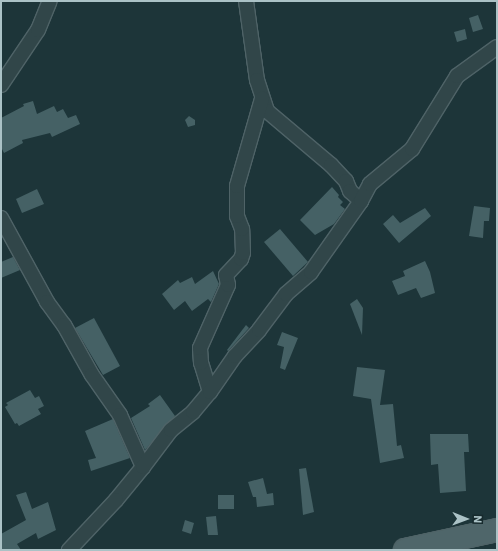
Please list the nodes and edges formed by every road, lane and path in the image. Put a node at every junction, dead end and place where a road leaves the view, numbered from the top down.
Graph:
1 (50, 1) edge
2 (246, 1) edge
3 (497, 47) edge
4 (1, 85) edge
5 (262, 99) junction
6 (361, 201) junction
7 (1, 218) edge
8 (210, 392) junction
9 (143, 467) junction
10 (497, 530) edge
11 (69, 550) edge
12 (405, 550) edge

1 - 4 street
2 - 5 street
3 - 6 street
5 - 6 street
5 - 8 street
6 - 8 street
7 - 9 street
8 - 9 street
9 - 11 street
10 - 12 main road

